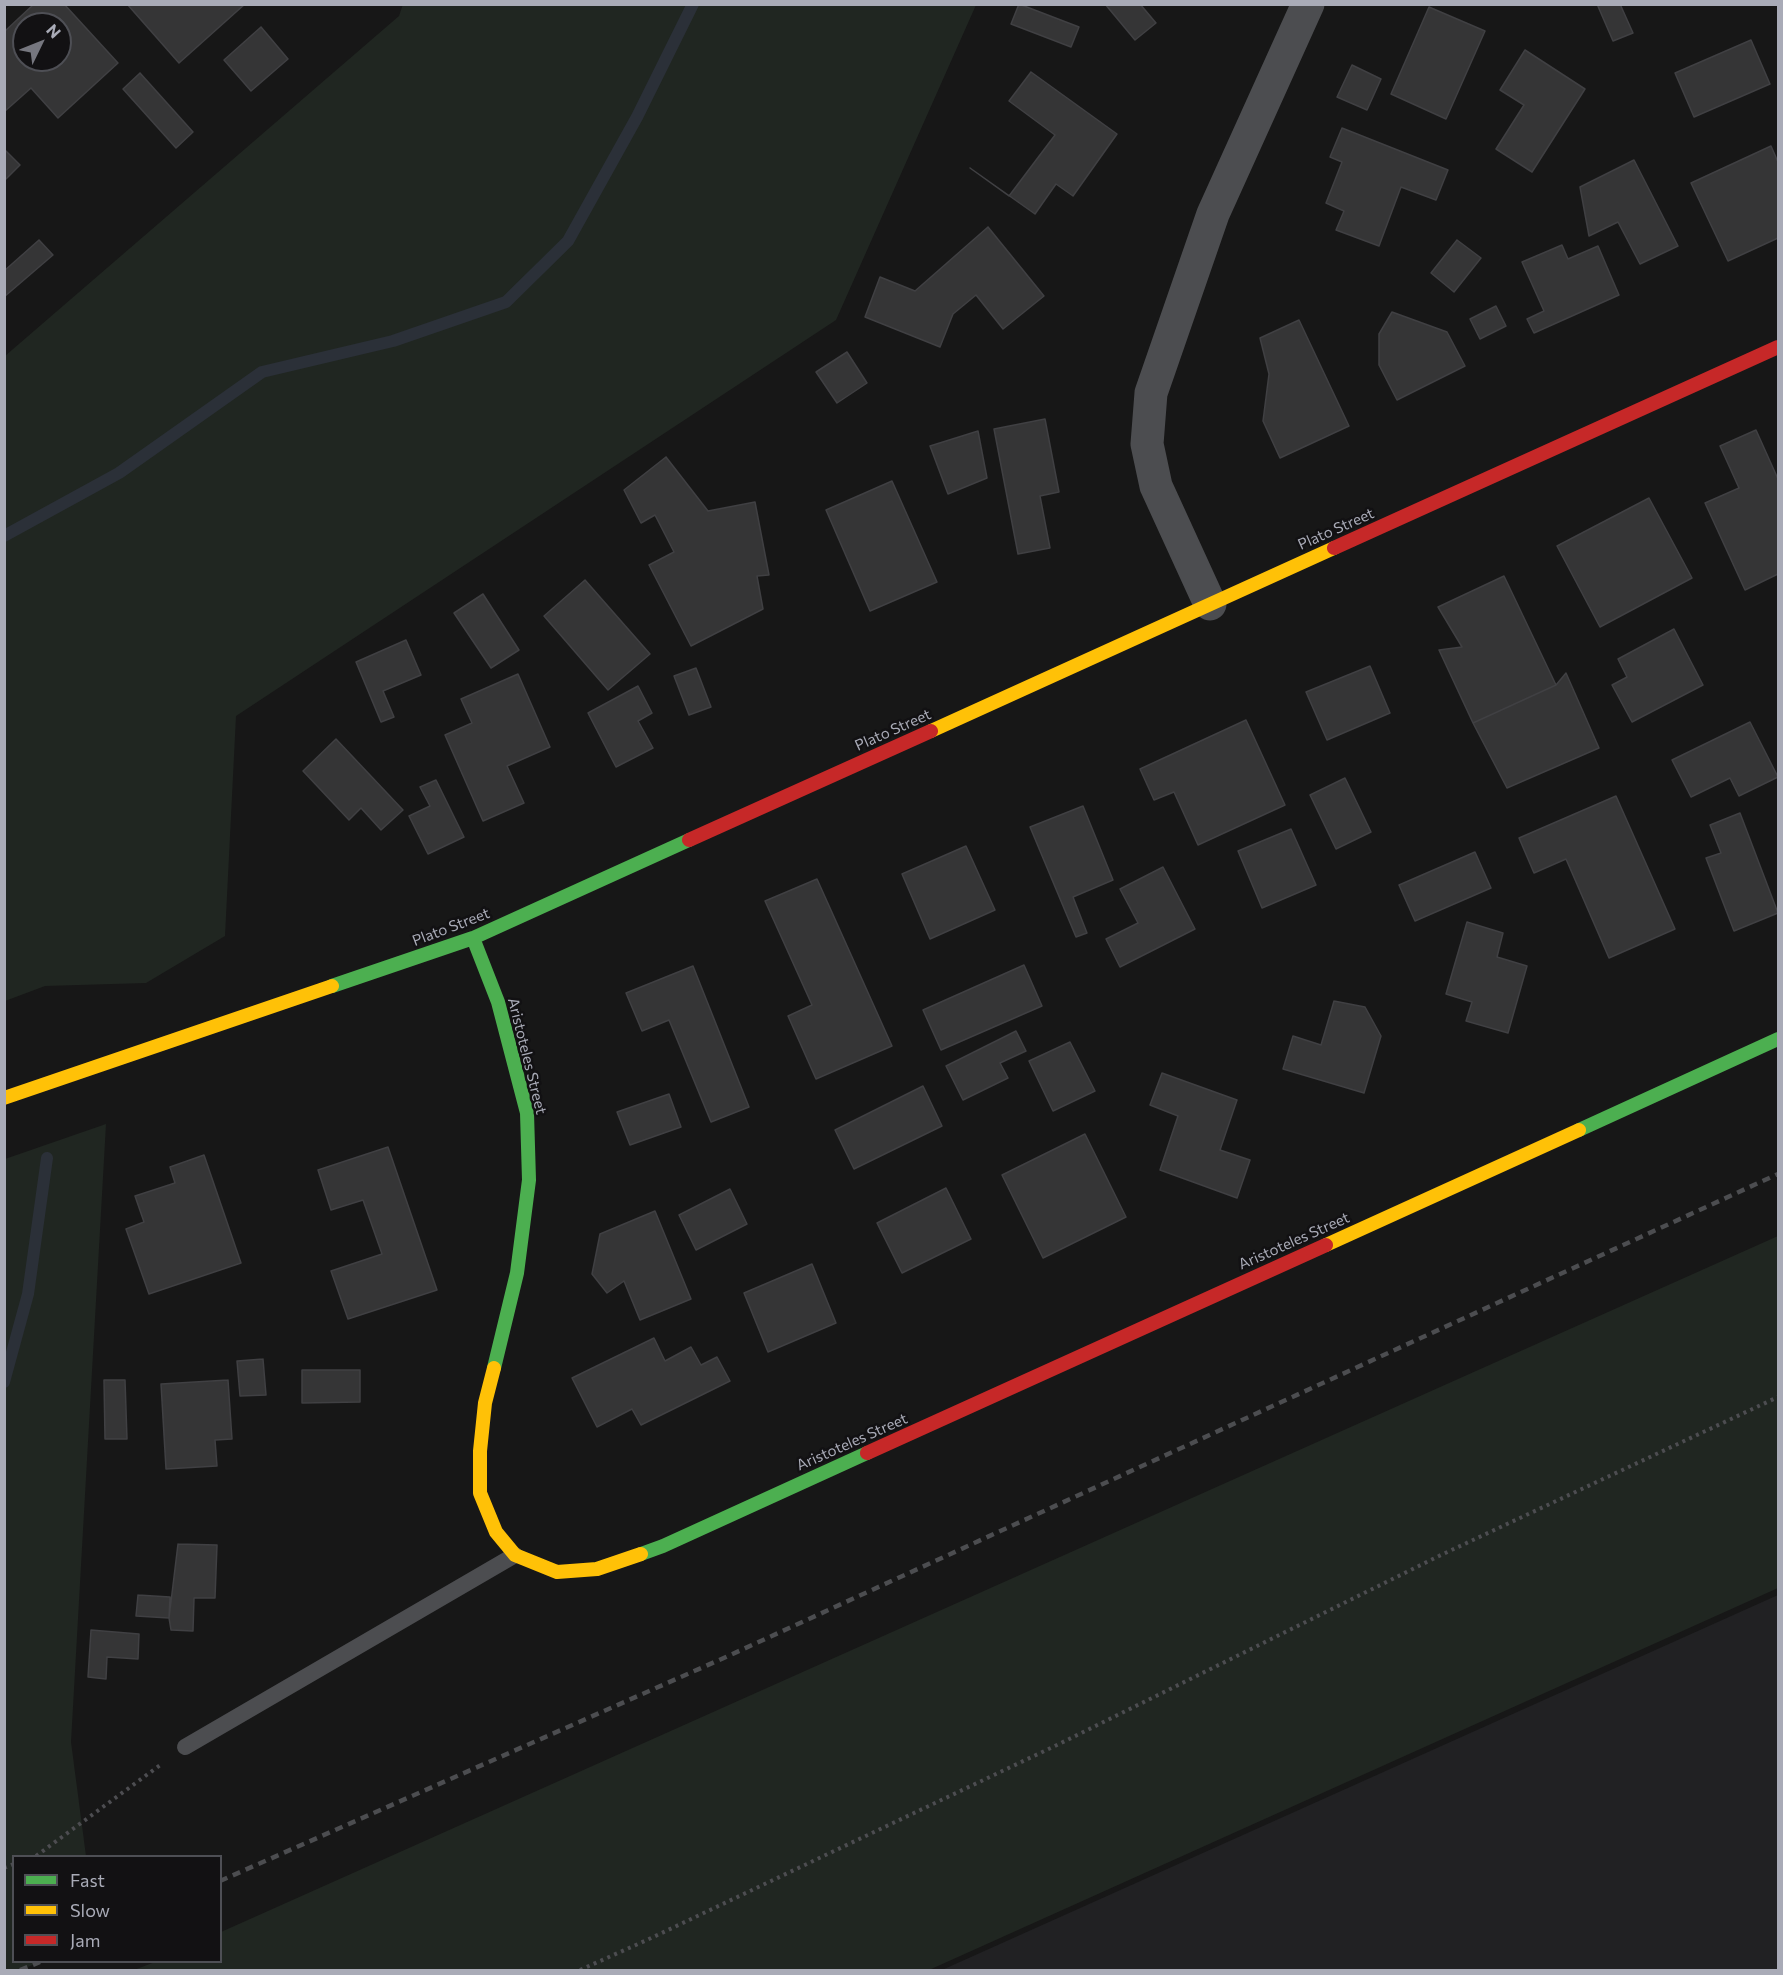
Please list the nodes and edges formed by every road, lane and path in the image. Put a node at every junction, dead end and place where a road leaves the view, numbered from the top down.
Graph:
1 (1308, 4) edge
2 (1779, 347) edge
3 (1210, 604) junction
4 (473, 938) junction
5 (1779, 1039) edge
6 (4, 1098) edge
7 (1779, 1397) edge
8 (515, 1555) junction
9 (185, 1747) joint
10 (39, 1855) edge
11 (580, 1971) edge

1 - 3 street
2 - 3 street, Plato Street
3 - 4 street, Plato Street
4 - 6 street, Plato Street
4 - 8 street, Aristoteles Street
5 - 8 street, Aristoteles Street
7 - 11 path
8 - 9 lane
9 - 10 path

